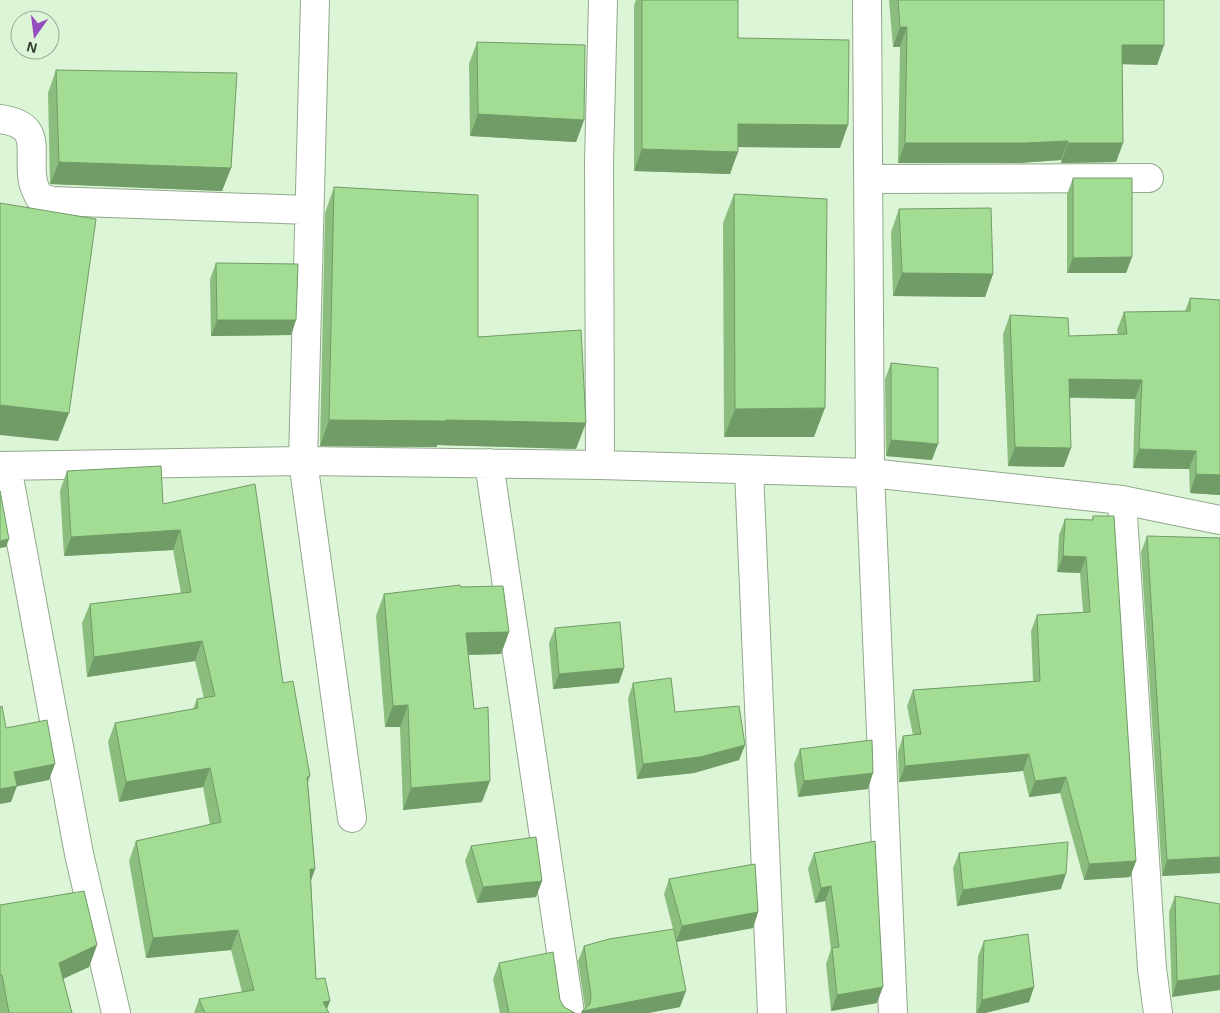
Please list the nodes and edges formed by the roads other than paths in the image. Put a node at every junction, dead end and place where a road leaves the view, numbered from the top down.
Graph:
1 (314, 0) edge
2 (603, 0) edge
3 (867, 0) edge
4 (0, 119) edge
5 (1149, 178) dead end
6 (869, 179) junction
7 (310, 210) junction
8 (304, 461) junction
9 (489, 463) junction
10 (600, 465) junction
11 (4, 466) edge
12 (749, 470) junction
13 (870, 474) junction
14 (1122, 500) junction
15 (1220, 520) edge
16 (352, 818) dead end
17 (116, 1013) edge
18 (570, 1013) edge
19 (772, 1013) edge
20 (893, 1013) edge
21 (1158, 1013) edge

1 - 7 street
2 - 10 street
3 - 6 street
4 - 7 street
5 - 6 street
6 - 13 street
7 - 8 street
8 - 9 street
8 - 11 street
8 - 16 street
9 - 10 street
9 - 18 street
10 - 12 street
11 - 17 street
12 - 13 street
12 - 19 street
13 - 14 street
13 - 20 street
14 - 15 street
14 - 21 street

